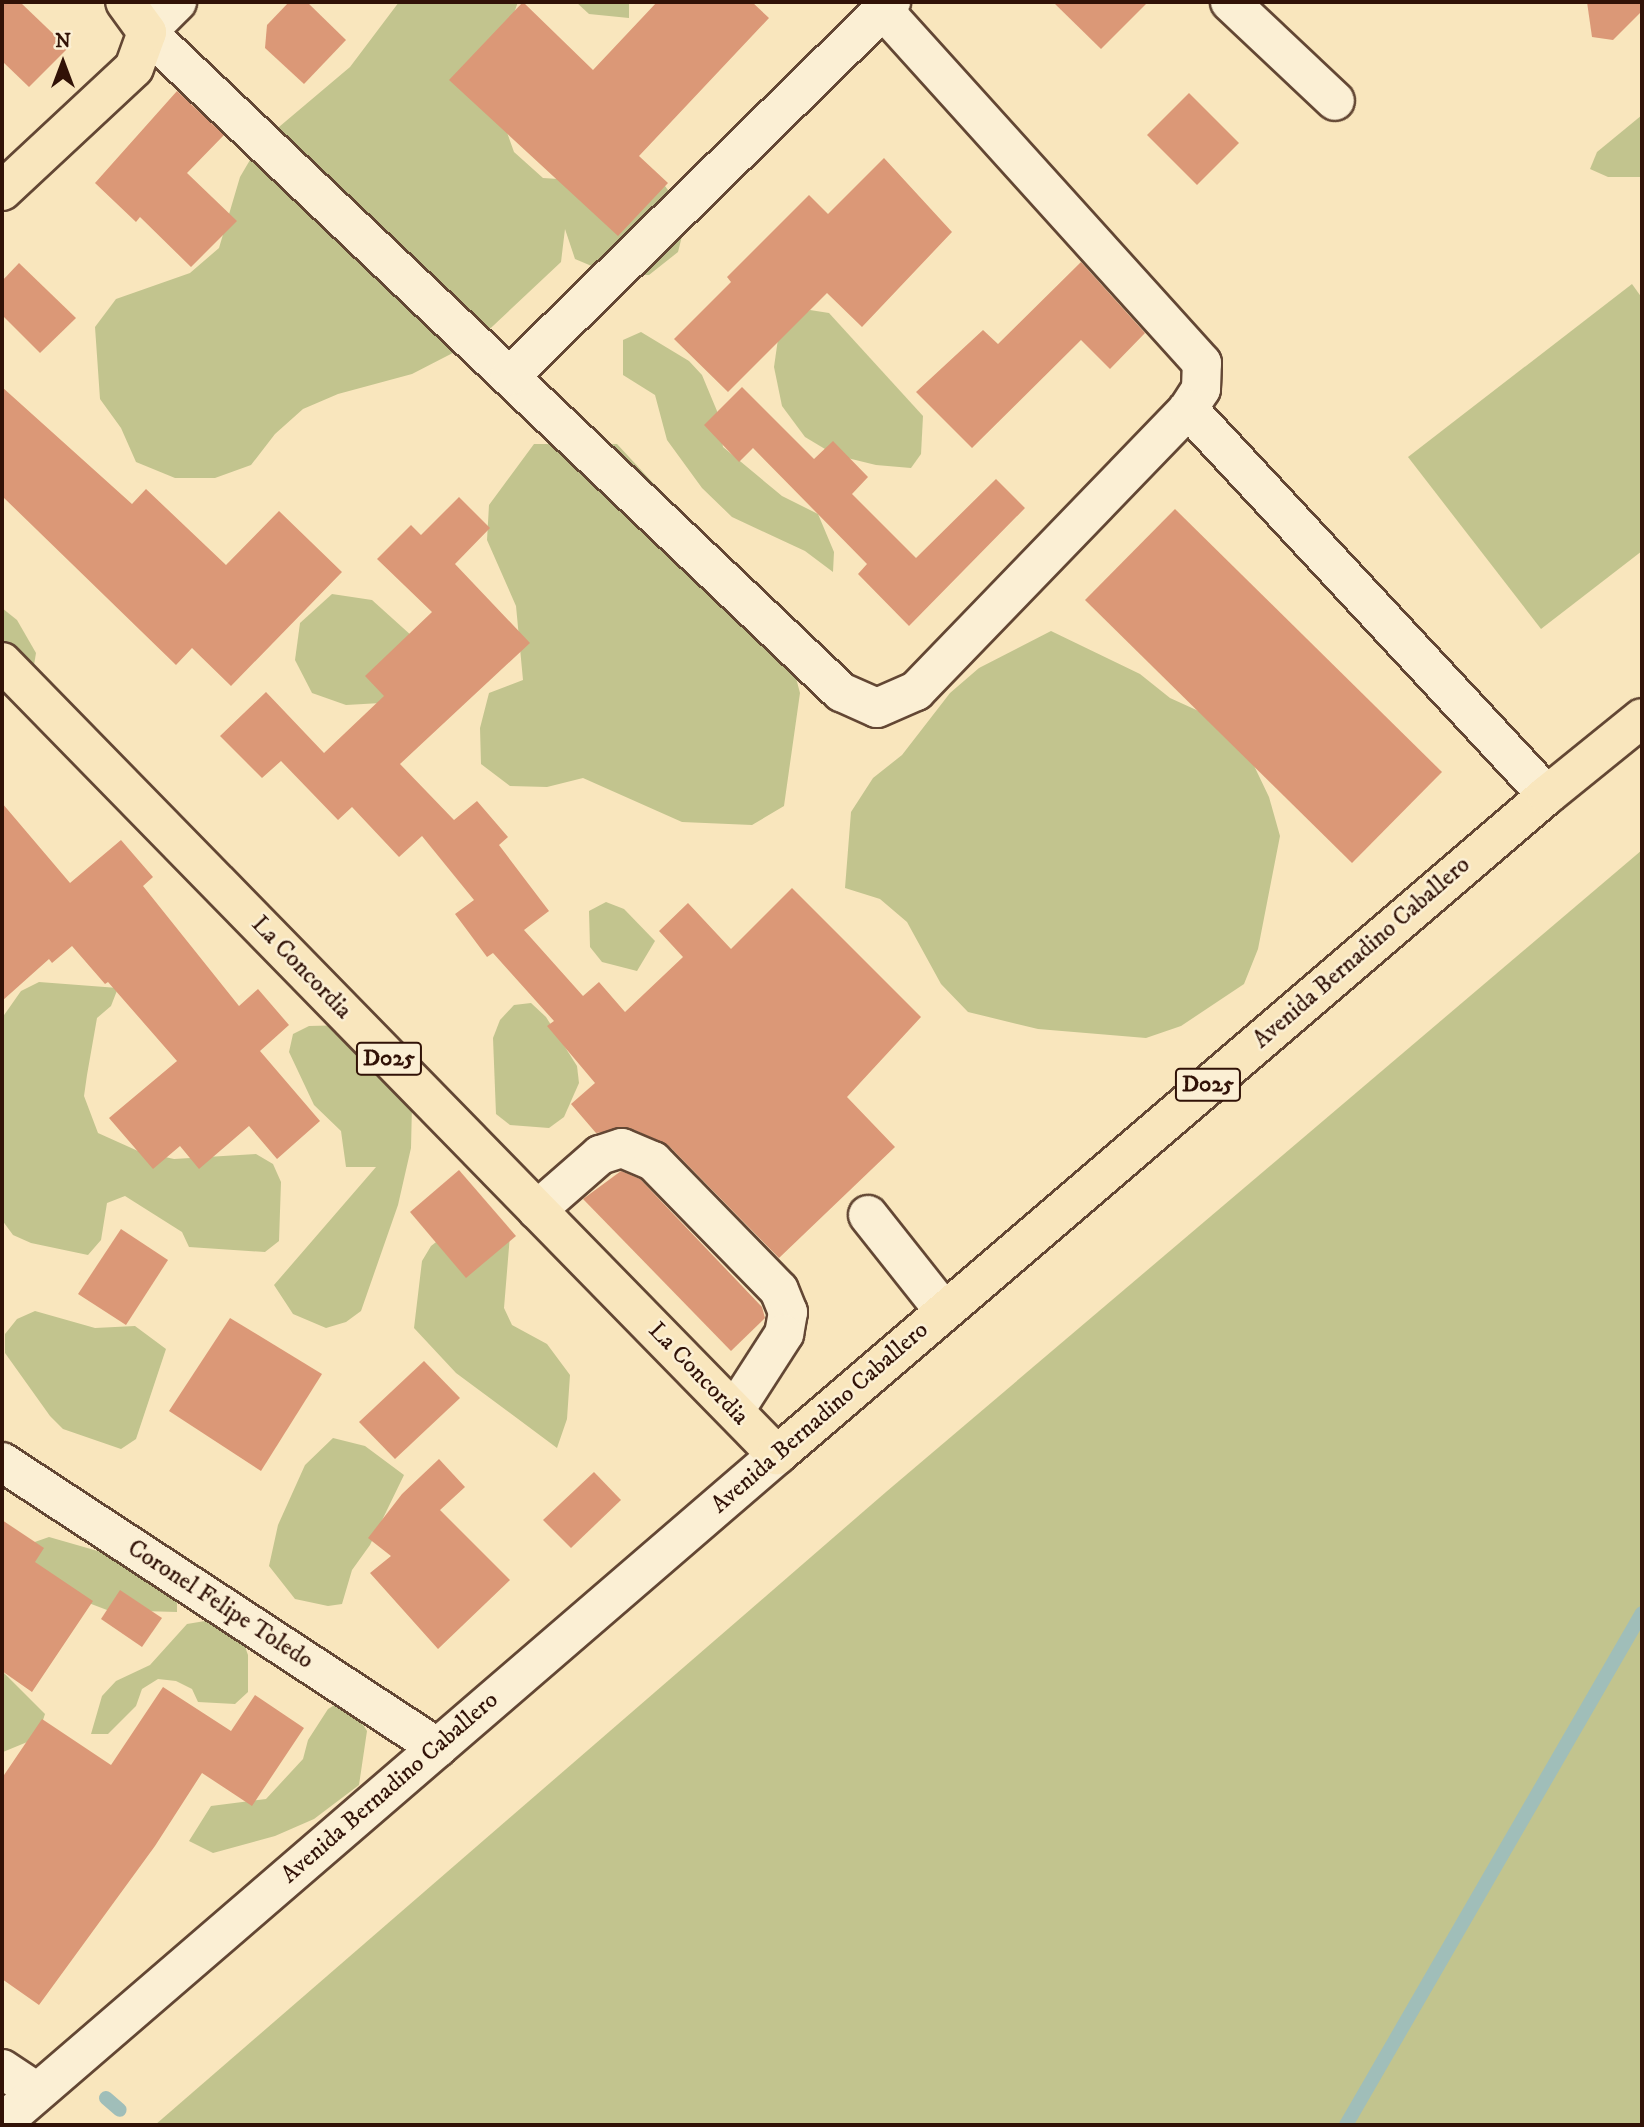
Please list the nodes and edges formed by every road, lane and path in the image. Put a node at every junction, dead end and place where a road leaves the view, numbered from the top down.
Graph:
1 (177, 2) edge
2 (1230, 2) edge
3 (887, 6) edge
4 (136, 17) edge
5 (1335, 102) dead end
6 (2, 191) edge
7 (510, 376) junction
8 (1188, 408) junction
9 (2, 662) edge
10 (1642, 718) edge
11 (1547, 795) junction
12 (537, 1210) junction
13 (868, 1215) dead end
14 (944, 1311) junction
15 (735, 1410) junction
16 (777, 1455) junction
17 (2, 1462) edge
18 (438, 1748) junction
19 (2, 2069) edge
20 (37, 2092) junction
21 (2, 2123) edge

1 - 4 street
2 - 5 street
3 - 7 street
3 - 8 street
4 - 6 main road
4 - 7 street
7 - 8 street
8 - 11 street
9 - 12 main road, La Concordia / D025
10 - 11 main road, Avenida Bernadino Caballero / D025
11 - 14 main road, Avenida Bernadino Caballero / D025
12 - 15 main road, La Concordia / D025
12 - 15 street
13 - 14 street
14 - 16 main road, Avenida Bernadino Caballero / D025
15 - 16 main road, La Concordia / D025
16 - 18 street, Avenida Bernadino Caballero
17 - 18 street, Coronel Felipe Toledo
18 - 20 street, Avenida Bernadino Caballero
19 - 20 street
20 - 21 street, Avenida Bernadino Caballero

